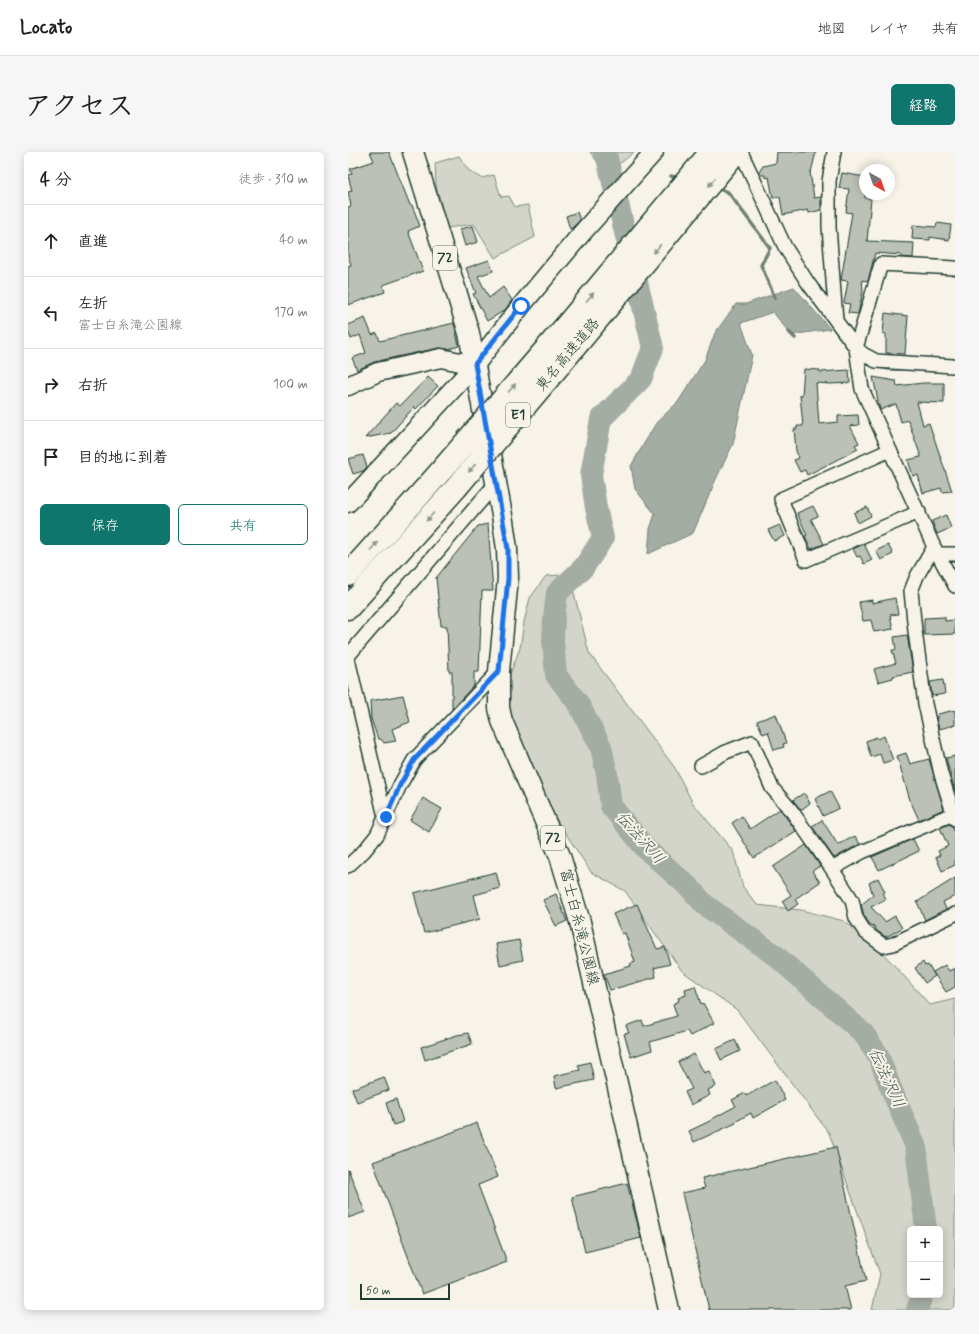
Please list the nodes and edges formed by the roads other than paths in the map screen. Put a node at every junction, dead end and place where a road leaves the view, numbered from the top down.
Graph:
1 (413, 152) edge
2 (654, 152) edge
3 (710, 152) edge
4 (755, 152) edge
5 (834, 152) edge
6 (741, 156) edge
7 (673, 214) junction
8 (955, 268) edge
9 (836, 320) junction
10 (572, 335) junction
11 (856, 348) junction
12 (475, 364) junction
13 (953, 366) dead end
14 (349, 384) edge
15 (890, 450) junction
16 (497, 482) junction
17 (348, 503) edge
18 (919, 512) junction
19 (936, 550) junction
20 (955, 554) edge
21 (348, 575) edge
22 (955, 586) edge
23 (348, 608) edge
24 (348, 656) edge
25 (348, 660) edge
26 (499, 671) junction
27 (701, 766) dead end
28 (954, 816) edge
29 (386, 817) junction
30 (348, 866) edge
31 (832, 870) junction
32 (955, 914) edge
33 (669, 1310) edge

1 - 12 main road, 富士白糸滝公園線 / 72
2 - 12 street
3 - 7 highway, 東名高速道路 / E1
4 - 6 street
5 - 9 street
6 -> 7 highway, 東名高速道路 / E1
6 - 9 street
7 - 10 highway, 東名高速道路 / E1
8 - 11 street
9 - 11 street
21 -> 10 highway, 東名高速道路 / E1, bridge
10 -> 23 highway, 東名高速道路 / E1, bridge
11 - 13 street
11 - 15 street
12 - 14 street
12 - 16 main road, 富士白糸滝公園線 / 72
12 - 17 street
15 - 18 street
15 - 18 street
16 - 24 street
16 - 26 main road, 富士白糸滝公園線 / 72
18 - 19 street
19 - 20 street
19 - 22 street
19 - 28 street
25 - 29 street
26 - 29 street
26 - 33 main road, 富士白糸滝公園線 / 72
27 - 31 street
28 - 31 street
29 - 30 street
31 - 32 street

